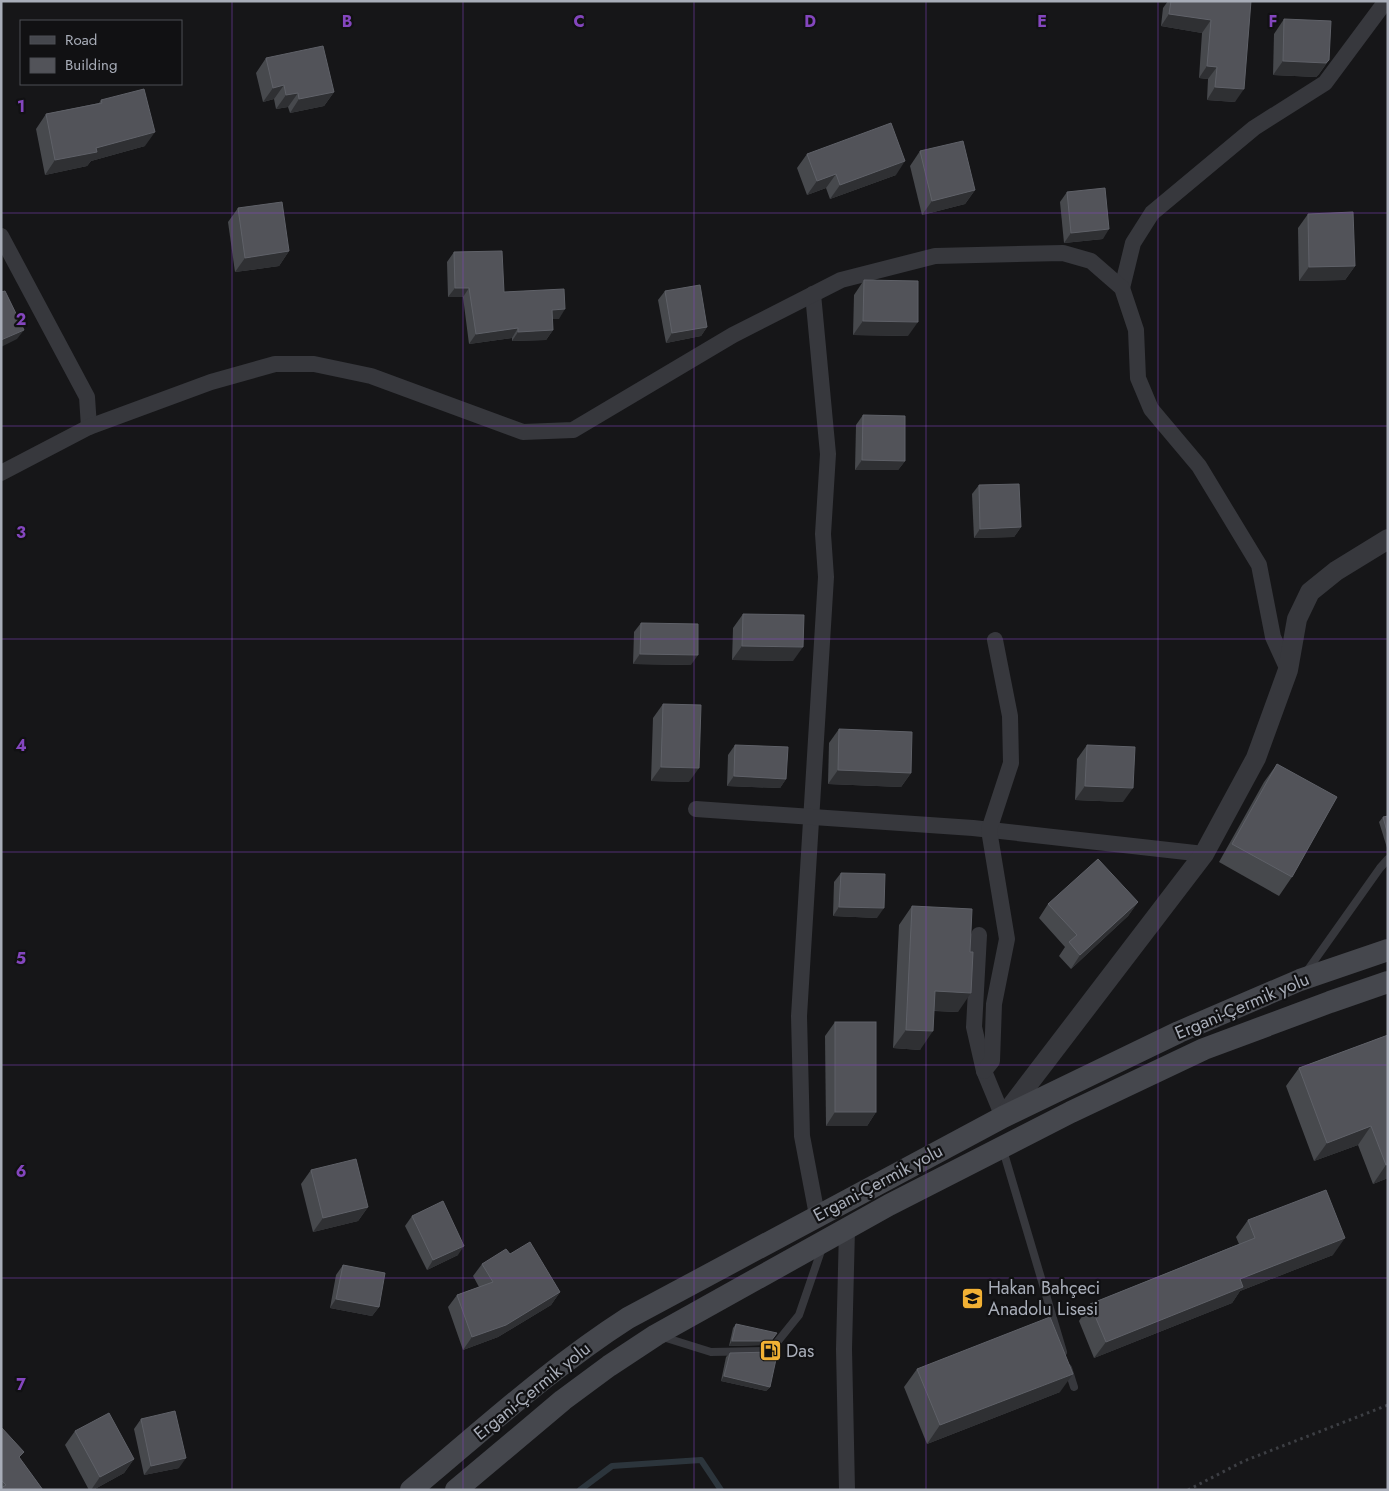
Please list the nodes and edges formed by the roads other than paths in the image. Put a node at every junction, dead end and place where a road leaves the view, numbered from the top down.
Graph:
1 (1386, 1) edge
2 (1, 236) edge
3 (1122, 288) junction
4 (813, 294) junction
5 (89, 427) junction
6 (1, 473) edge
7 (1388, 539) edge
8 (995, 640) dead end
9 (1288, 670) junction
10 (696, 809) dead end
11 (811, 818) junction
12 (989, 830) junction
13 (1204, 854) junction
14 (1388, 859) edge
15 (979, 935) dead end
16 (1388, 950) edge
17 (1300, 980) junction
18 (1388, 982) edge
19 (984, 1071) junction
20 (1003, 1116) junction
21 (1002, 1147) junction
22 (817, 1215) junction
23 (847, 1228) junction
24 (825, 1241) junction
25 (656, 1335) junction
26 (1074, 1387) dead end
27 (411, 1490) edge
28 (456, 1490) edge
29 (847, 1490) edge

1 - 3 street
2 - 5 street
3 - 4 street
3 - 9 street
4 - 5 street
4 - 11 street
5 - 6 street
7 - 9 street
8 - 12 street
9 - 13 street
10 - 11 street
11 - 12 street
11 - 22 street
12 - 13 street
12 - 19 street
13 - 20 street
14 - 17 lane
15 - 19 street
16 - 17 main road, Ergani-Çermik yolu
17 - 20 main road, Ergani-Çermik yolu
18 - 21 main road, Ergani-Çermik yolu
19 - 20 street
20 - 22 main road, Ergani-Çermik yolu
21 - 23 main road, Ergani-Çermik yolu
21 - 26 lane
22 - 27 main road, Ergani-Çermik yolu
23 - 24 main road, Ergani-Çermik yolu
23 - 29 street
24 - 25 main road, Ergani-Çermik yolu
24 - 25 lane
25 - 28 main road, Ergani-Çermik yolu

